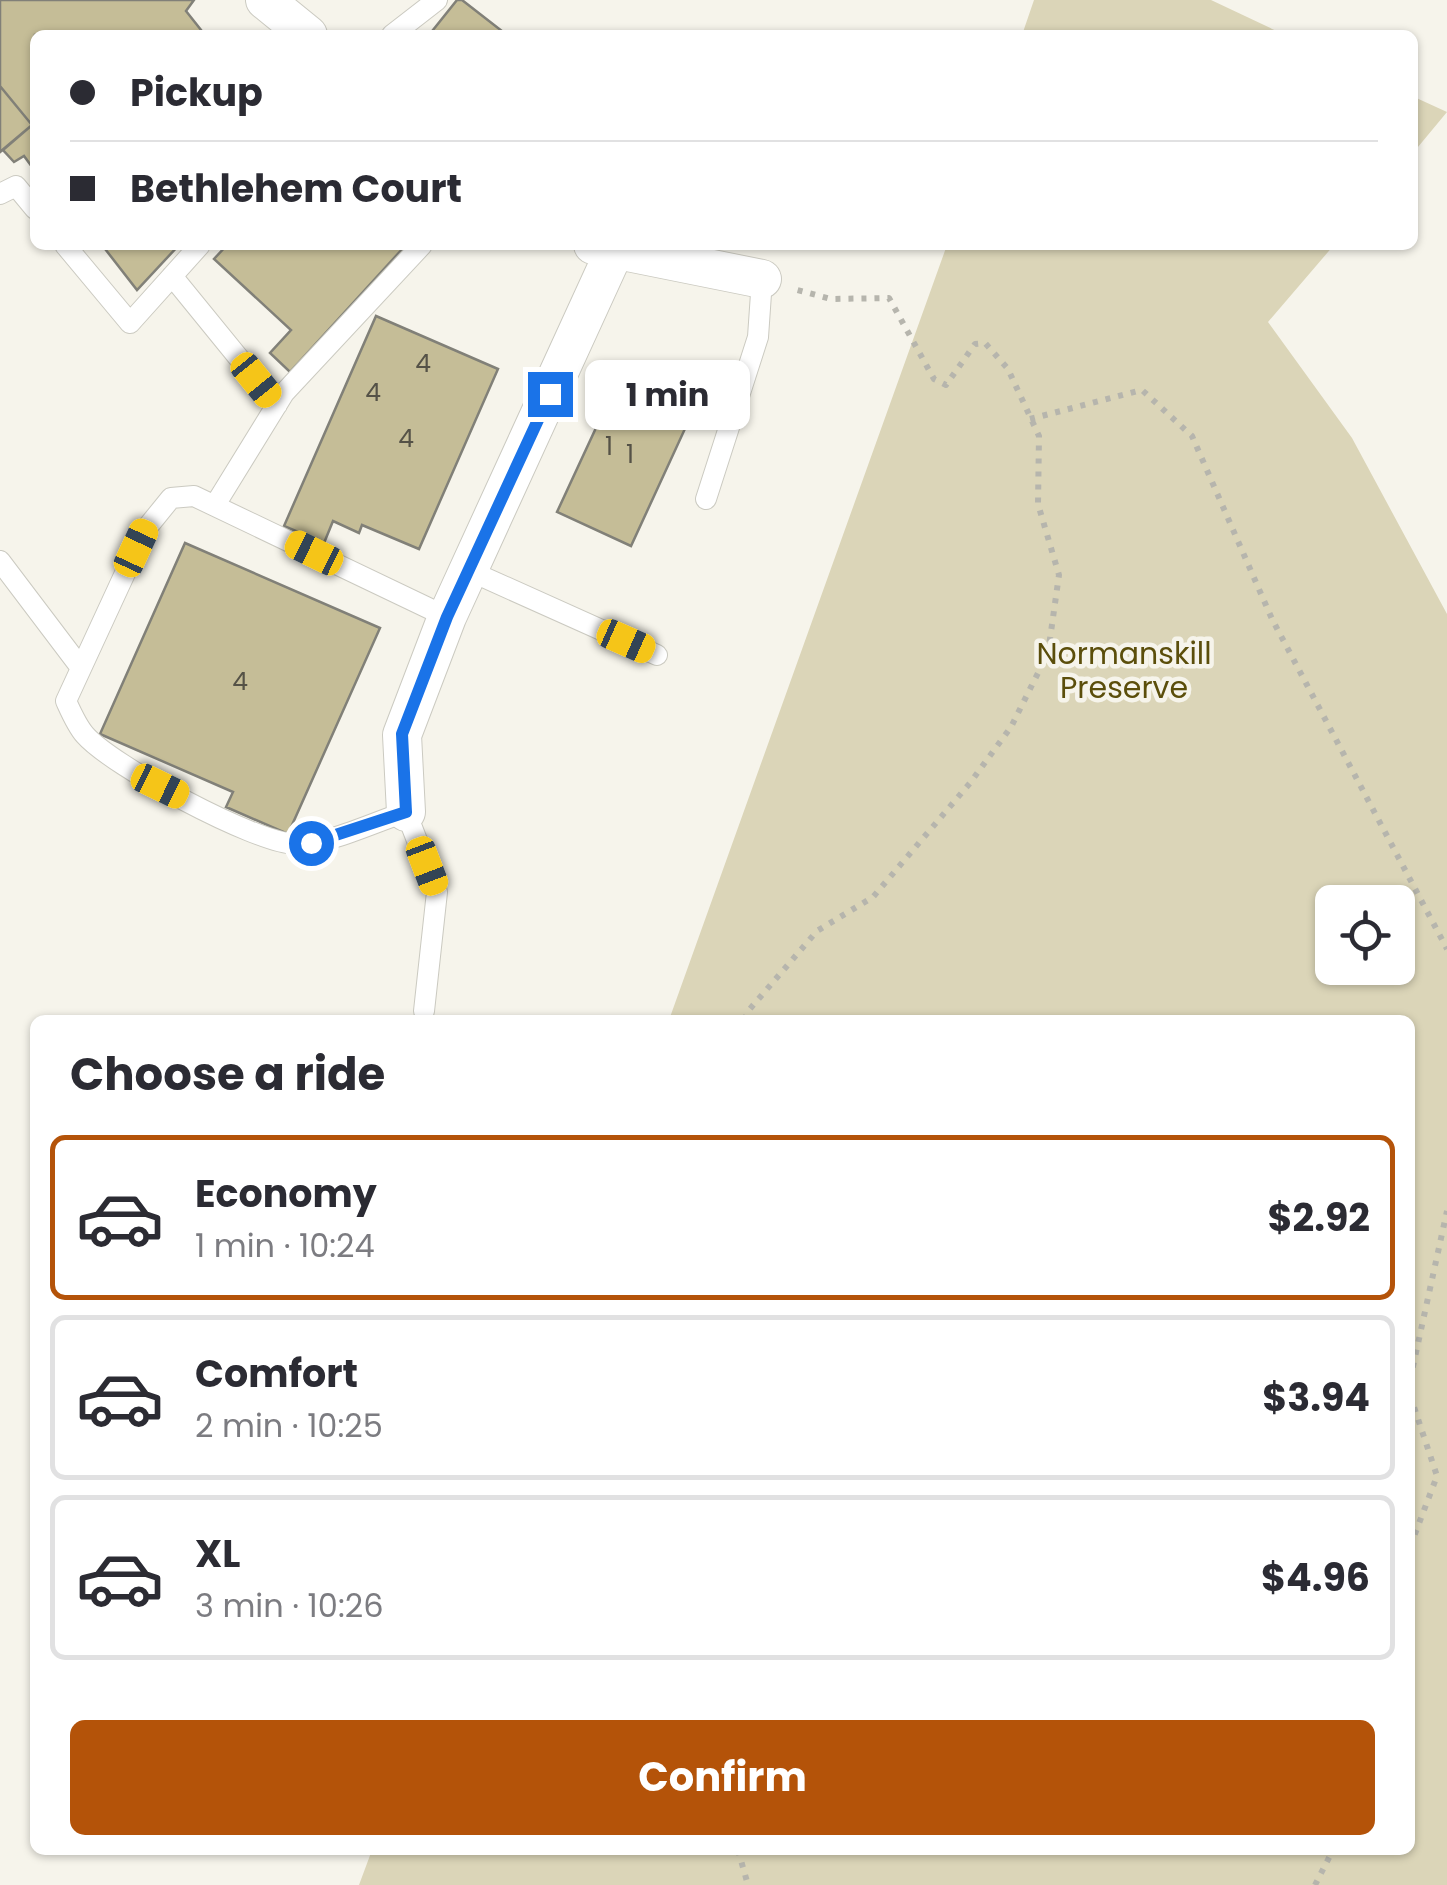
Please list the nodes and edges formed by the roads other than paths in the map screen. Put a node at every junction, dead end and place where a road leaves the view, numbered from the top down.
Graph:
1 (266, 0) edge
2 (298, 0) edge
3 (436, 0) edge
4 (302, 30) edge
5 (315, 30) edge
6 (398, 30) edge
7 (8, 190) edge
8 (30, 205) edge
9 (69, 250) edge
10 (195, 250) edge
11 (417, 250) edge
12 (604, 250) edge
13 (609, 250) edge
14 (172, 276) junction
15 (762, 279) joint
16 (281, 399) junction
17 (706, 499) dead end
18 (215, 506) junction
19 (0, 561) edge
20 (470, 572) junction
21 (447, 617) junction
22 (657, 655) dead end
23 (81, 668) junction
24 (406, 812) junction
25 (424, 1011) dead end

1 - 4 street
2 - 5 street
3 - 6 lane
7 - 8 lane
9 - 14 lane
10 - 14 lane
11 - 16 lane
12 - 20 street
13 - 15 street
14 - 16 lane
15 - 17 lane
16 - 18 lane
18 - 21 lane
18 - 23 lane
19 - 23 lane
20 - 21 street
20 - 22 lane
21 - 24 street
23 - 24 lane
24 - 25 lane

